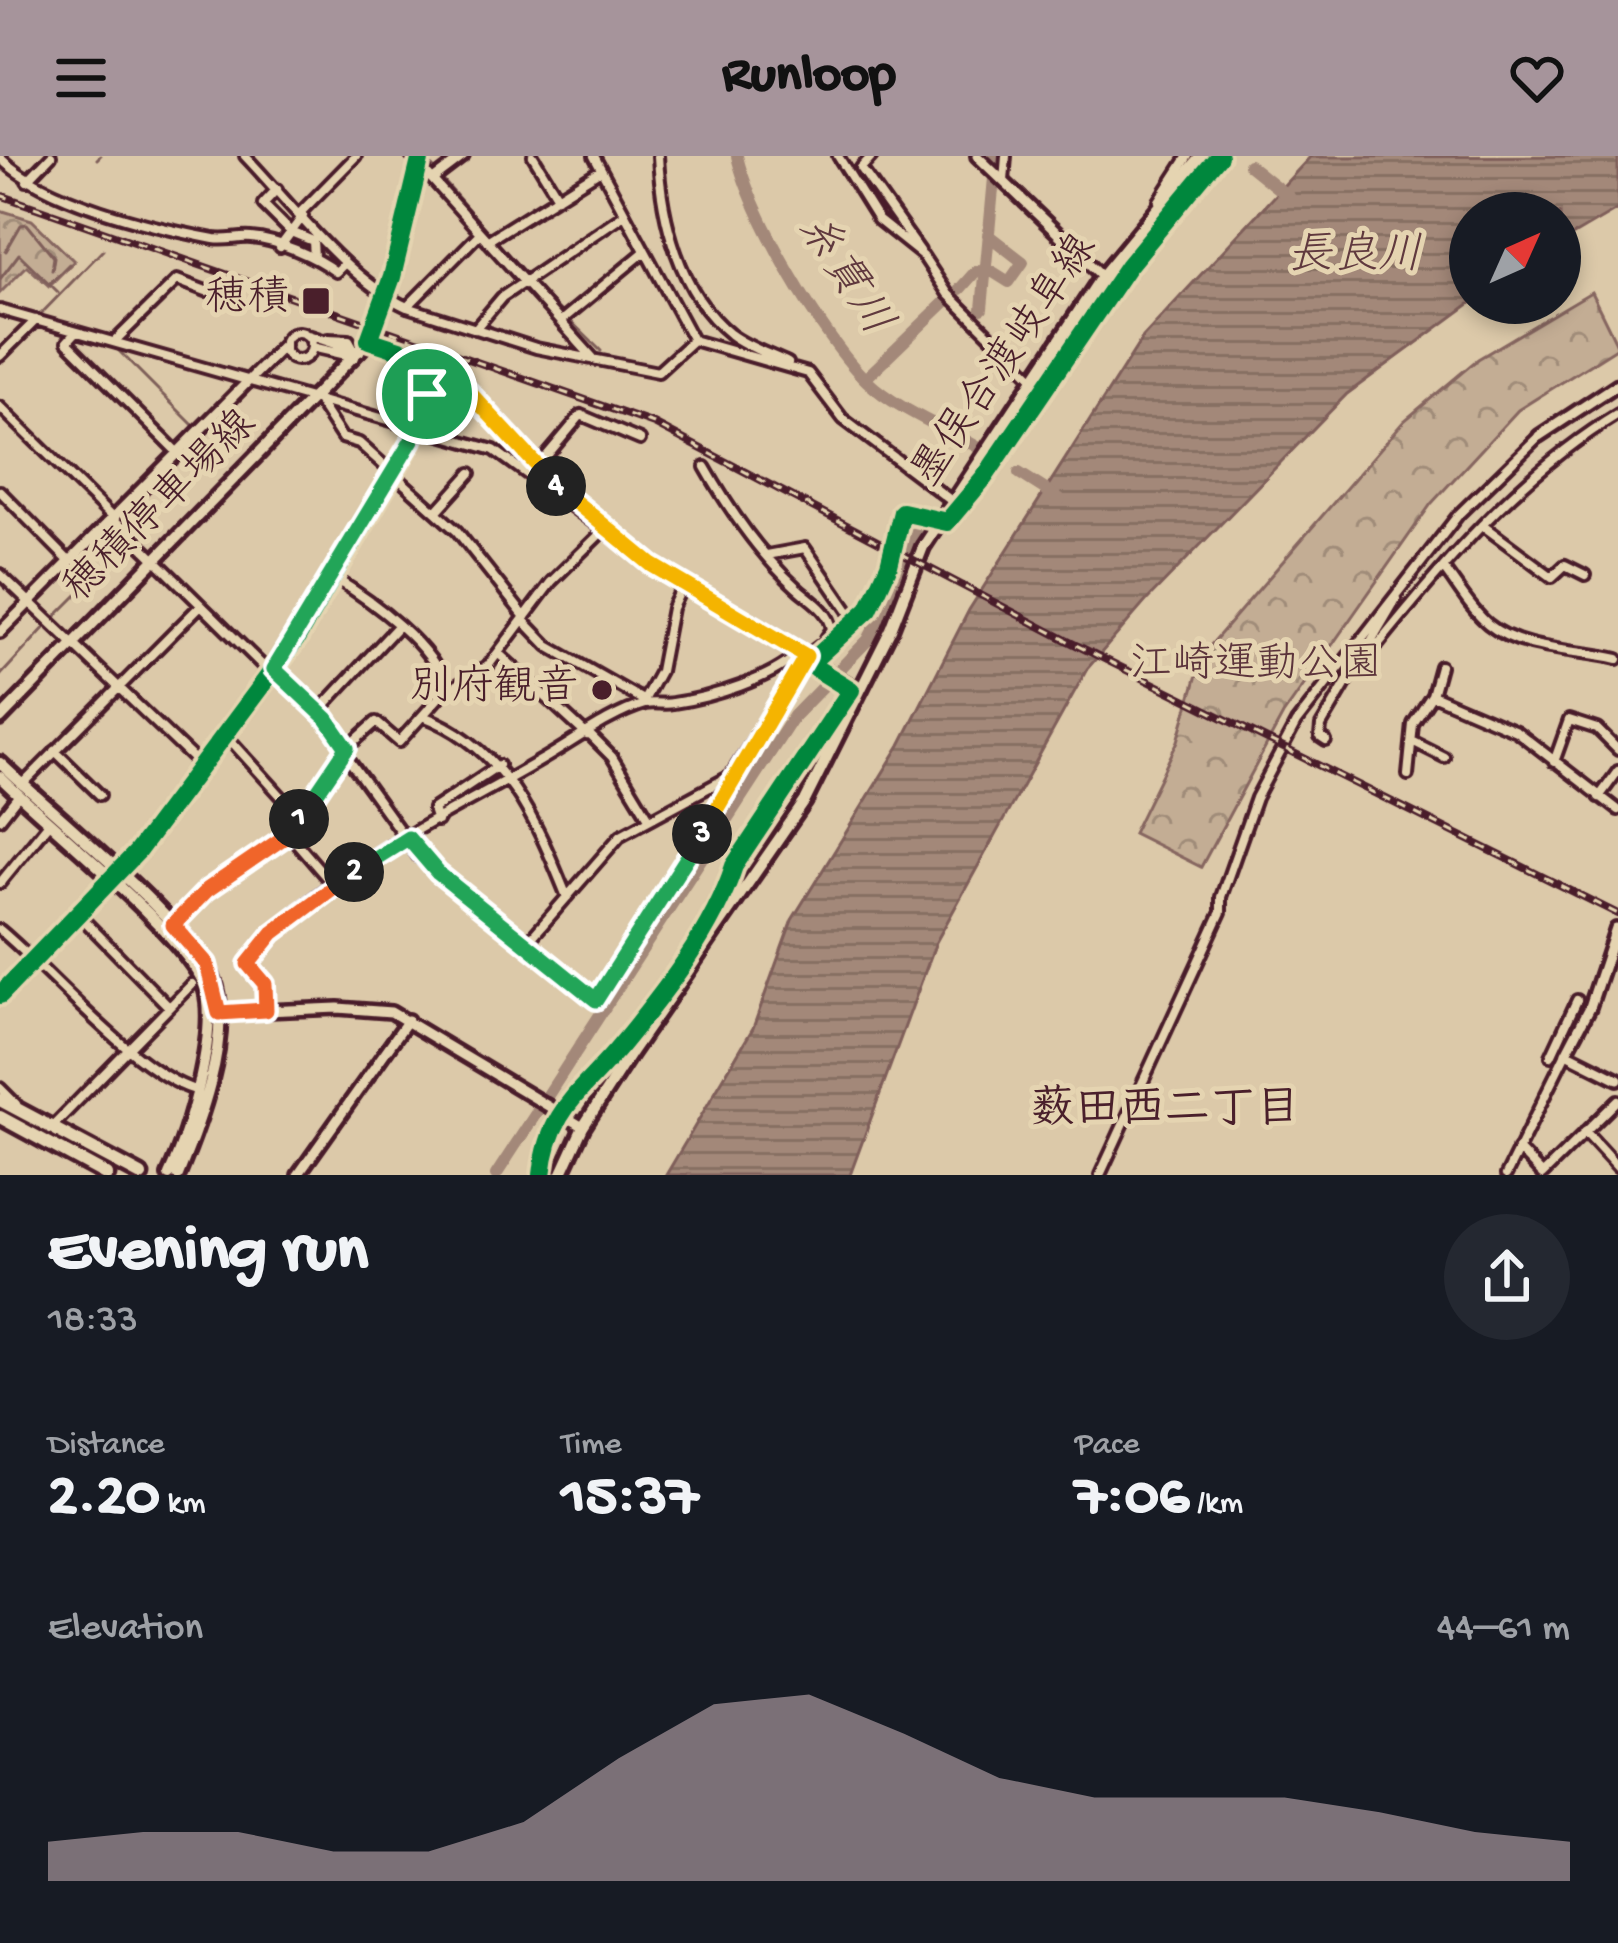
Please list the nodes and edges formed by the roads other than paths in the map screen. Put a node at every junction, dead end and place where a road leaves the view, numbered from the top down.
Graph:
1 (51, 156) edge
2 (245, 156) edge
3 (356, 156) edge
4 (464, 156) edge
5 (533, 156) edge
6 (594, 156) edge
7 (658, 156) edge
8 (838, 156) edge
9 (872, 156) edge
10 (1006, 156) edge
11 (1188, 156) edge
12 (1201, 156) edge
13 (0, 158) edge
14 (417, 158) edge
15 (979, 158) edge
16 (599, 171) junction
17 (435, 178) junction
18 (1002, 180) junction
19 (27, 182) junction
20 (277, 189) junction
21 (558, 196) junction
22 (1159, 202) junction
23 (302, 214) junction
24 (623, 215) junction
25 (291, 232) junction
26 (484, 237) junction
27 (280, 247) junction
28 (644, 253) junction
29 (923, 256) junction
30 (314, 257) junction
31 (345, 263) junction
32 (1102, 276) junction
33 (524, 282) junction
34 (206, 291) dead end
35 (381, 301) junction
36 (407, 307) junction
37 (0, 310) edge
38 (36, 320) junction
39 (562, 320) junction
40 (475, 329) junction
41 (77, 331) junction
42 (306, 335) junction
43 (369, 337) joint
44 (693, 340) junction
45 (115, 341) junction
46 (284, 345) junction
47 (312, 347) junction
48 (357, 353) junction
49 (0, 356) edge
50 (593, 358) junction
51 (436, 362) junction
52 (793, 366) junction
53 (1034, 378) junction
54 (248, 379) junction
55 (1618, 384) edge
56 (316, 399) junction
57 (0, 407) edge
58 (1618, 414) edge
59 (416, 427) junction
60 (1539, 436) joint
61 (640, 440) dead end
62 (177, 452) junction
63 (539, 465) junction
64 (705, 467) dead end
65 (471, 473) dead end
66 (392, 475) junction
67 (0, 491) edge
68 (564, 496) junction
69 (953, 502) junction
70 (436, 512) junction
71 (112, 517) junction
72 (1482, 525) junction
73 (604, 529) junction
74 (767, 555) junction
75 (158, 558) junction
76 (70, 562) junction
77 (1445, 570) junction
78 (0, 574) edge
79 (1586, 575) dead end
80 (333, 577) junction
81 (683, 583) junction
82 (1402, 591) junction
83 (29, 603) junction
84 (201, 605) junction
85 (525, 619) junction
86 (397, 627) junction
87 (0, 632) edge
88 (822, 644) junction
89 (73, 646) junction
90 (1362, 652) junction
91 (498, 653) junction
92 (803, 654) junction
93 (1618, 659) edge
94 (1440, 666) dead end
95 (272, 671) junction
96 (856, 687) junction
97 (117, 690) junction
98 (447, 691) junction
99 (1432, 695) junction
100 (642, 702) junction
101 (319, 711) junction
102 (423, 716) junction
103 (0, 719) edge
104 (224, 733) junction
105 (588, 734) junction
106 (1326, 741) dead end
107 (1412, 741) junction
108 (1618, 749) edge
109 (346, 751) junction
110 (56, 752) junction
111 (1444, 757) dead end
112 (1554, 762) junction
113 (0, 764) edge
114 (499, 765) junction
115 (201, 766) junction
116 (1618, 771) edge
117 (1408, 775) dead end
118 (731, 776) junction
119 (0, 778) edge
120 (509, 778) junction
121 (20, 790) junction
122 (100, 794) dead end
123 (1599, 797) junction
124 (1618, 810) edge
125 (300, 817) junction
126 (649, 818) junction
127 (0, 819) edge
128 (437, 821) junction
129 (48, 824) junction
130 (289, 834) junction
131 (408, 838) junction
132 (113, 877) junction
133 (0, 883) edge
134 (333, 885) junction
135 (567, 897) junction
136 (78, 914) junction
137 (173, 925) junction
138 (1616, 929) edge
139 (0, 930) edge
140 (526, 944) junction
141 (34, 955) junction
142 (192, 984) dead end
143 (0, 994) edge
144 (1576, 1000) dead end
145 (169, 1006) junction
146 (266, 1010) junction
147 (219, 1013) junction
148 (408, 1020) junction
149 (129, 1047) junction
150 (1566, 1053) junction
151 (1551, 1056) dead end
152 (1618, 1079) edge
153 (0, 1088) edge
154 (195, 1090) junction
155 (0, 1100) edge
156 (1618, 1100) edge
157 (22, 1112) junction
158 (0, 1117) edge
159 (579, 1125) junction
160 (52, 1129) junction
161 (1586, 1132) junction
162 (1518, 1149) junction
163 (1618, 1168) edge
164 (107, 1175) edge
165 (141, 1175) edge
166 (173, 1175) edge
167 (298, 1175) edge
168 (561, 1175) edge
169 (1100, 1175) edge
170 (1506, 1175) edge
171 (1542, 1175) edge

1 - 19 street
2 - 20 street
3 - 23 street
4 - 17 street
5 - 21 street
6 - 16 street
7 - 52 street
8 - 29 street
9 - 29 street
10 - 18 street
11 - 22 street
12 - 22 main road, 墨俣合渡岐阜線
13 - 19 street
14 - 17 street
14 - 35 street
15 - 18 street
16 - 21 street
16 - 24 street
17 - 26 street
18 - 32 street
19 - 27 street
20 - 23 street
20 - 25 street
21 - 26 street
22 - 32 main road, 墨俣合渡岐阜線
23 - 25 street
23 - 31 street
24 - 28 street
24 - 33 street
25 - 27 street
25 - 30 street
26 - 33 street
26 - 36 street
27 - 30 street
28 - 39 street
28 - 44 street
29 - 53 street
30 - 31 street
31 - 35 street
32 - 53 main road, 墨俣合渡岐阜線
33 - 39 street
33 - 40 street
34 - 45 street
35 - 36 street
36 - 40 street
37 - 38 street
38 - 41 street
38 - 49 street
39 - 50 street
40 - 50 street
41 - 45 street
41 - 62 street
42 - 46 street
42 - 47 street
42 - 48 street
43 - 48 main road, 穂積停車場線
43 - 51 street
44 - 50 street
44 - 52 street
45 - 54 street
46 - 47 street
46 - 54 street
47 - 48 street
48 - 56 main road, 穂積停車場線
51 - 59 street
51 - 63 street
52 - 69 street
53 - 69 main road, 墨俣合渡岐阜線
54 - 56 street
54 - 62 street
55 - 60 street
56 - 59 street
56 - 66 street
56 - 75 main road, 穂積停車場線
57 - 71 street
58 - 72 street
59 - 66 street
59 - 68 street
60 - 82 street
61 - 63 street
62 - 71 street
63 - 68 street
64 - 74 street
65 - 70 street
66 - 70 street
66 - 80 street
67 - 76 street
68 - 73 street
69 - 96 main road, 墨俣合渡岐阜線
70 - 85 street
71 - 75 street
71 - 76 street
72 - 77 street
72 - 79 street
73 - 81 street
73 - 85 street
74 - 88 street
74 - 88 street
75 - 84 street
75 - 89 main road, 穂積停車場線
76 - 83 street
77 - 90 street
77 - 93 street
78 - 83 street
80 - 86 street
80 - 95 street
81 - 92 street
81 - 100 street
82 - 90 street
82 - 169 street
83 - 87 street
83 - 89 street
84 - 95 street
84 - 97 street
85 - 91 street
85 - 100 street
86 - 98 street
86 - 101 street
88 - 92 street
89 - 97 street
89 - 103 main road, 穂積停車場線
90 - 106 street
91 - 98 street
91 - 105 street
92 - 96 street
92 - 100 street
92 - 118 street
94 - 99 street
95 - 101 street
95 - 104 street
96 - 159 main road, 墨俣合渡岐阜線
97 - 110 street
97 - 115 street
98 - 102 street
99 - 107 street
99 - 112 street
100 - 105 street
101 - 109 street
102 - 109 street
102 - 114 street
104 - 115 street
104 - 125 street
105 - 120 street
105 - 126 street
107 - 111 street
107 - 117 street
108 - 112 street
109 - 125 street
109 - 131 street
110 - 121 street
110 - 122 street
112 - 123 street
113 - 121 main road
114 - 120 street
114 - 128 street
115 - 132 street
116 - 123 street
118 - 126 street
118 - 140 street
119 - 121 main road
120 - 128 street
120 - 135 street
121 - 127 street
121 - 129 main road
121 - 132 main road
123 - 124 street
125 - 130 street
126 - 135 street
128 - 131 street
129 - 132 main road
129 - 133 street
130 - 134 street
130 - 137 street
131 - 134 street
131 - 140 street
132 - 136 street
132 - 137 main road
132 - 154 main road
134 - 146 street
135 - 140 street
136 - 141 street
136 - 145 street
137 - 147 main road
138 - 150 street
139 - 141 street
141 - 143 street
141 - 149 street
142 - 145 street
144 - 151 street
145 - 149 street
146 - 147 street
146 - 148 street
147 - 166 main road
148 - 159 street
148 - 167 street
149 - 154 street
149 - 160 street
150 - 152 street
150 - 162 street
153 - 157 street
154 - 166 main road
155 - 157 highway
156 - 161 street
157 - 160 highway
158 - 164 highway
159 - 168 main road, 墨俣合渡岐阜線
160 - 165 highway
161 - 163 street
161 - 171 street
162 - 170 street
162 - 171 street

